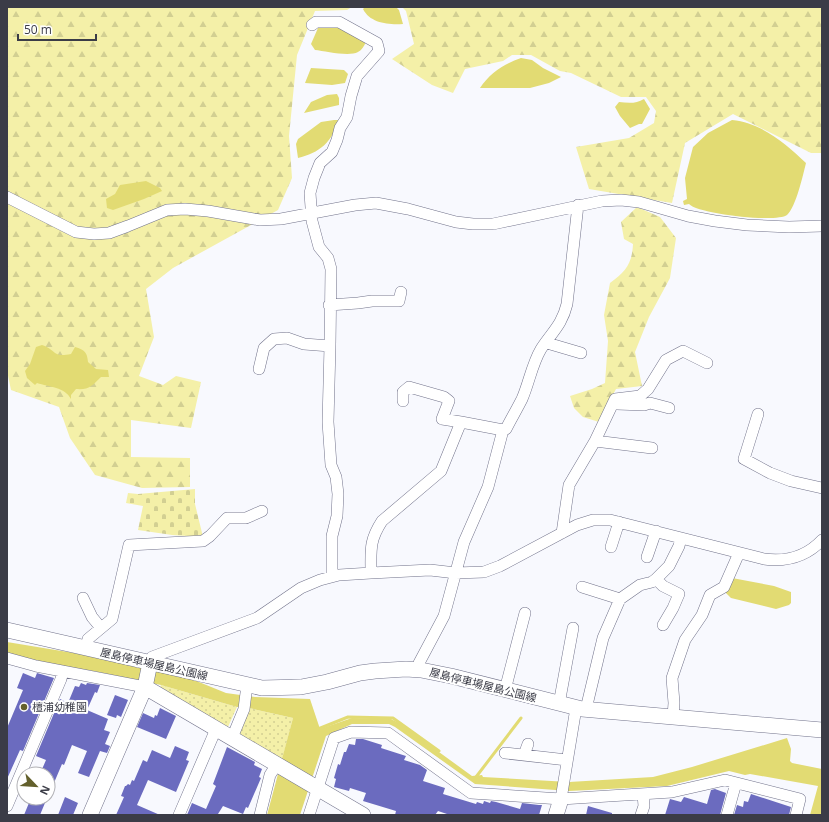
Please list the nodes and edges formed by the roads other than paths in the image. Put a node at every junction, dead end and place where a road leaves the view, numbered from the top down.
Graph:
1 (312, 25) dead end
2 (7, 197) edge
3 (578, 205) junction
4 (312, 213) junction
5 (822, 226) edge
6 (401, 292) dead end
7 (330, 305) junction
8 (547, 342) junction
9 (330, 346) junction
10 (581, 353) dead end
11 (708, 363) dead end
12 (259, 369) dead end
13 (403, 401) dead end
14 (613, 404) junction
15 (669, 408) dead end
16 (758, 414) dead end
17 (461, 422) junction
18 (503, 430) junction
19 (595, 441) junction
20 (652, 448) dead end
21 (822, 488) edge
22 (262, 511) dead end
23 (619, 522) junction
24 (656, 532) junction
25 (562, 533) junction
26 (682, 538) junction
27 (822, 540) edge
28 (610, 547) dead end
29 (739, 553) junction
30 (647, 557) dead end
31 (371, 573) junction
32 (456, 573) junction
33 (332, 576) junction
34 (656, 579) junction
35 (582, 587) dead end
36 (83, 598) dead end
37 (620, 600) junction
38 (525, 613) dead end
39 (663, 625) dead end
40 (101, 628) junction
41 (573, 628) dead end
42 (7, 630) edge
43 (86, 648) junction
44 (7, 658) edge
45 (150, 663) junction
46 (419, 670) junction
47 (62, 671) junction
48 (145, 687) junction
49 (246, 690) junction
50 (505, 690) junction
51 (559, 704) junction
52 (581, 708) junction
53 (673, 717) junction
54 (216, 729) junction
55 (822, 730) edge
56 (232, 738) junction
57 (528, 744) dead end
58 (505, 754) dead end
59 (524, 755) junction
60 (568, 760) junction
61 (278, 766) junction
62 (736, 782) junction
63 (314, 786) junction
64 (643, 794) junction
65 (562, 795) junction
66 (7, 806) edge
67 (90, 815) edge
68 (179, 815) edge
69 (260, 815) edge
70 (308, 815) edge
71 (363, 815) edge
72 (556, 815) edge
73 (641, 815) edge
74 (726, 815) edge
75 (796, 815) edge

1 - 4 street
2 - 4 street
3 - 4 street
3 - 5 street
3 - 8 street
4 - 7 street
6 - 7 street
7 - 9 street
8 - 10 street
8 - 18 street
9 - 12 street
9 - 33 street
11 - 14 street
13 - 17 street
14 - 15 street
14 - 19 street
16 - 21 street
17 - 18 street
17 - 31 street
18 - 32 street
19 - 20 street
19 - 25 street
22 - 40 street
23 - 24 street
23 - 25 street
23 - 28 street
24 - 26 street
24 - 30 street
25 - 32 street
26 - 29 street
26 - 34 street
27 - 29 street
29 - 53 street
31 - 32 street
31 - 33 street
32 - 46 street
33 - 45 street
34 - 37 street
34 - 39 street
35 - 37 street
36 - 40 street
37 - 52 street
38 - 50 street
40 - 43 street
41 - 51 street
42 - 43 main road, 屋島停車場屋島公園線
43 - 45 main road, 屋島停車場屋島公園線
44 - 47 street
45 - 48 main road
45 - 49 main road, 屋島停車場屋島公園線
46 - 49 main road, 屋島停車場屋島公園線
46 - 50 main road, 屋島停車場屋島公園線
47 - 48 street
47 - 66 street
48 - 54 main road
48 - 67 main road
49 - 56 street
50 - 51 main road, 屋島停車場屋島公園線
51 - 52 main road, 屋島停車場屋島公園線
52 - 53 main road, 屋島停車場屋島公園線
52 - 60 street
53 - 55 main road, 屋島停車場屋島公園線
54 - 56 main road
54 - 68 street
56 - 61 main road
57 - 59 street
58 - 59 street
59 - 60 street
60 - 65 street
61 - 63 main road
61 - 69 street
62 - 64 street
62 - 74 street
62 - 75 street
63 - 65 street
63 - 70 street
63 - 71 main road
64 - 65 street
64 - 73 street
65 - 72 main road

